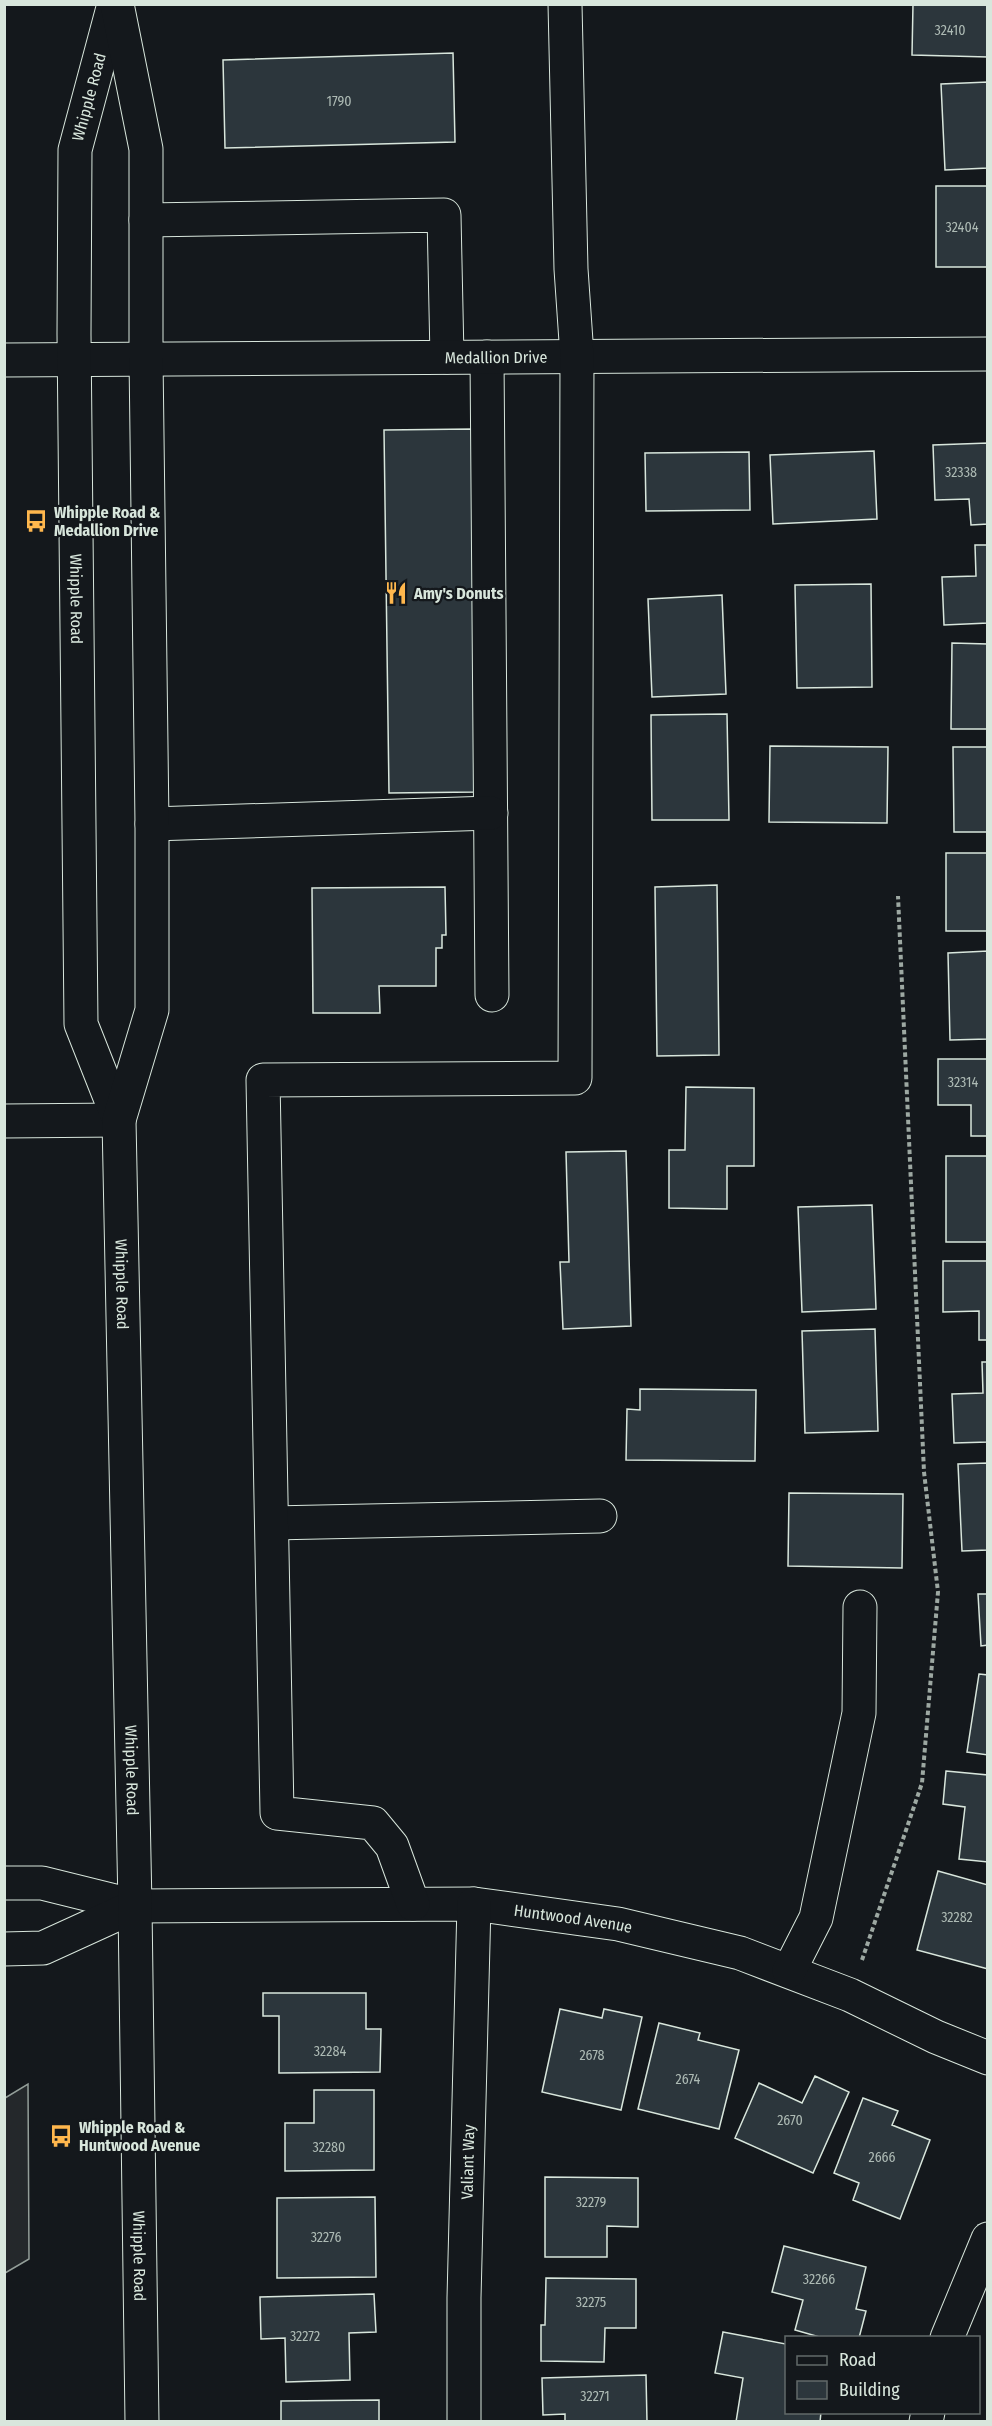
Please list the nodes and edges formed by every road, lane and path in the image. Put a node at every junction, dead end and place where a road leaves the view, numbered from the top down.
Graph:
1 (116, 4) edge
2 (565, 4) edge
3 (146, 220) junction
4 (987, 354) edge
5 (577, 356) junction
6 (447, 357) junction
7 (487, 357) junction
8 (75, 358) junction
9 (146, 358) junction
10 (4, 360) edge
11 (491, 813) junction
12 (152, 824) junction
13 (898, 896) dead end
14 (492, 995) dead end
15 (120, 1120) junction
16 (4, 1121) edge
17 (600, 1516) dead end
18 (272, 1523) junction
19 (860, 1607) dead end
20 (4, 1883) edge
21 (413, 1904) junction
22 (474, 1904) junction
23 (135, 1906) junction
24 (4, 1949) edge
25 (789, 1971) junction
26 (850, 1995) junction
27 (987, 2058) edge
28 (987, 2239) edge
29 (947, 2336) edge
30 (142, 2421) edge
31 (464, 2421) edge

1 - 3 main road, Whipple Road
1 - 8 main road, Whipple Road
2 - 5 main road
3 - 6 main road
3 - 9 main road, Whipple Road
4 - 5 main road, Medallion Drive
5 - 7 main road, Medallion Drive
5 - 18 main road
6 - 7 main road, Medallion Drive
6 - 9 main road, Medallion Drive
7 - 11 main road
8 - 9 main road, Medallion Drive
8 - 10 main road, Medallion Drive
8 - 15 main road, Whipple Road
9 - 12 main road, Whipple Road
11 - 12 main road
11 - 14 main road
12 - 15 main road, Whipple Road
13 - 26 path
15 - 16 main road
15 - 23 main road, Whipple Road
17 - 18 main road
18 - 21 main road
19 - 25 main road
20 - 23 main road, Huntwood Avenue
21 - 22 main road, Huntwood Avenue
21 - 23 main road, Huntwood Avenue
22 - 25 main road, Huntwood Avenue
22 - 31 main road, Valiant Way
23 - 24 main road, Huntwood Avenue
23 - 30 main road, Whipple Road
25 - 26 main road, Huntwood Avenue
26 - 27 main road, Huntwood Avenue
28 - 29 main road

